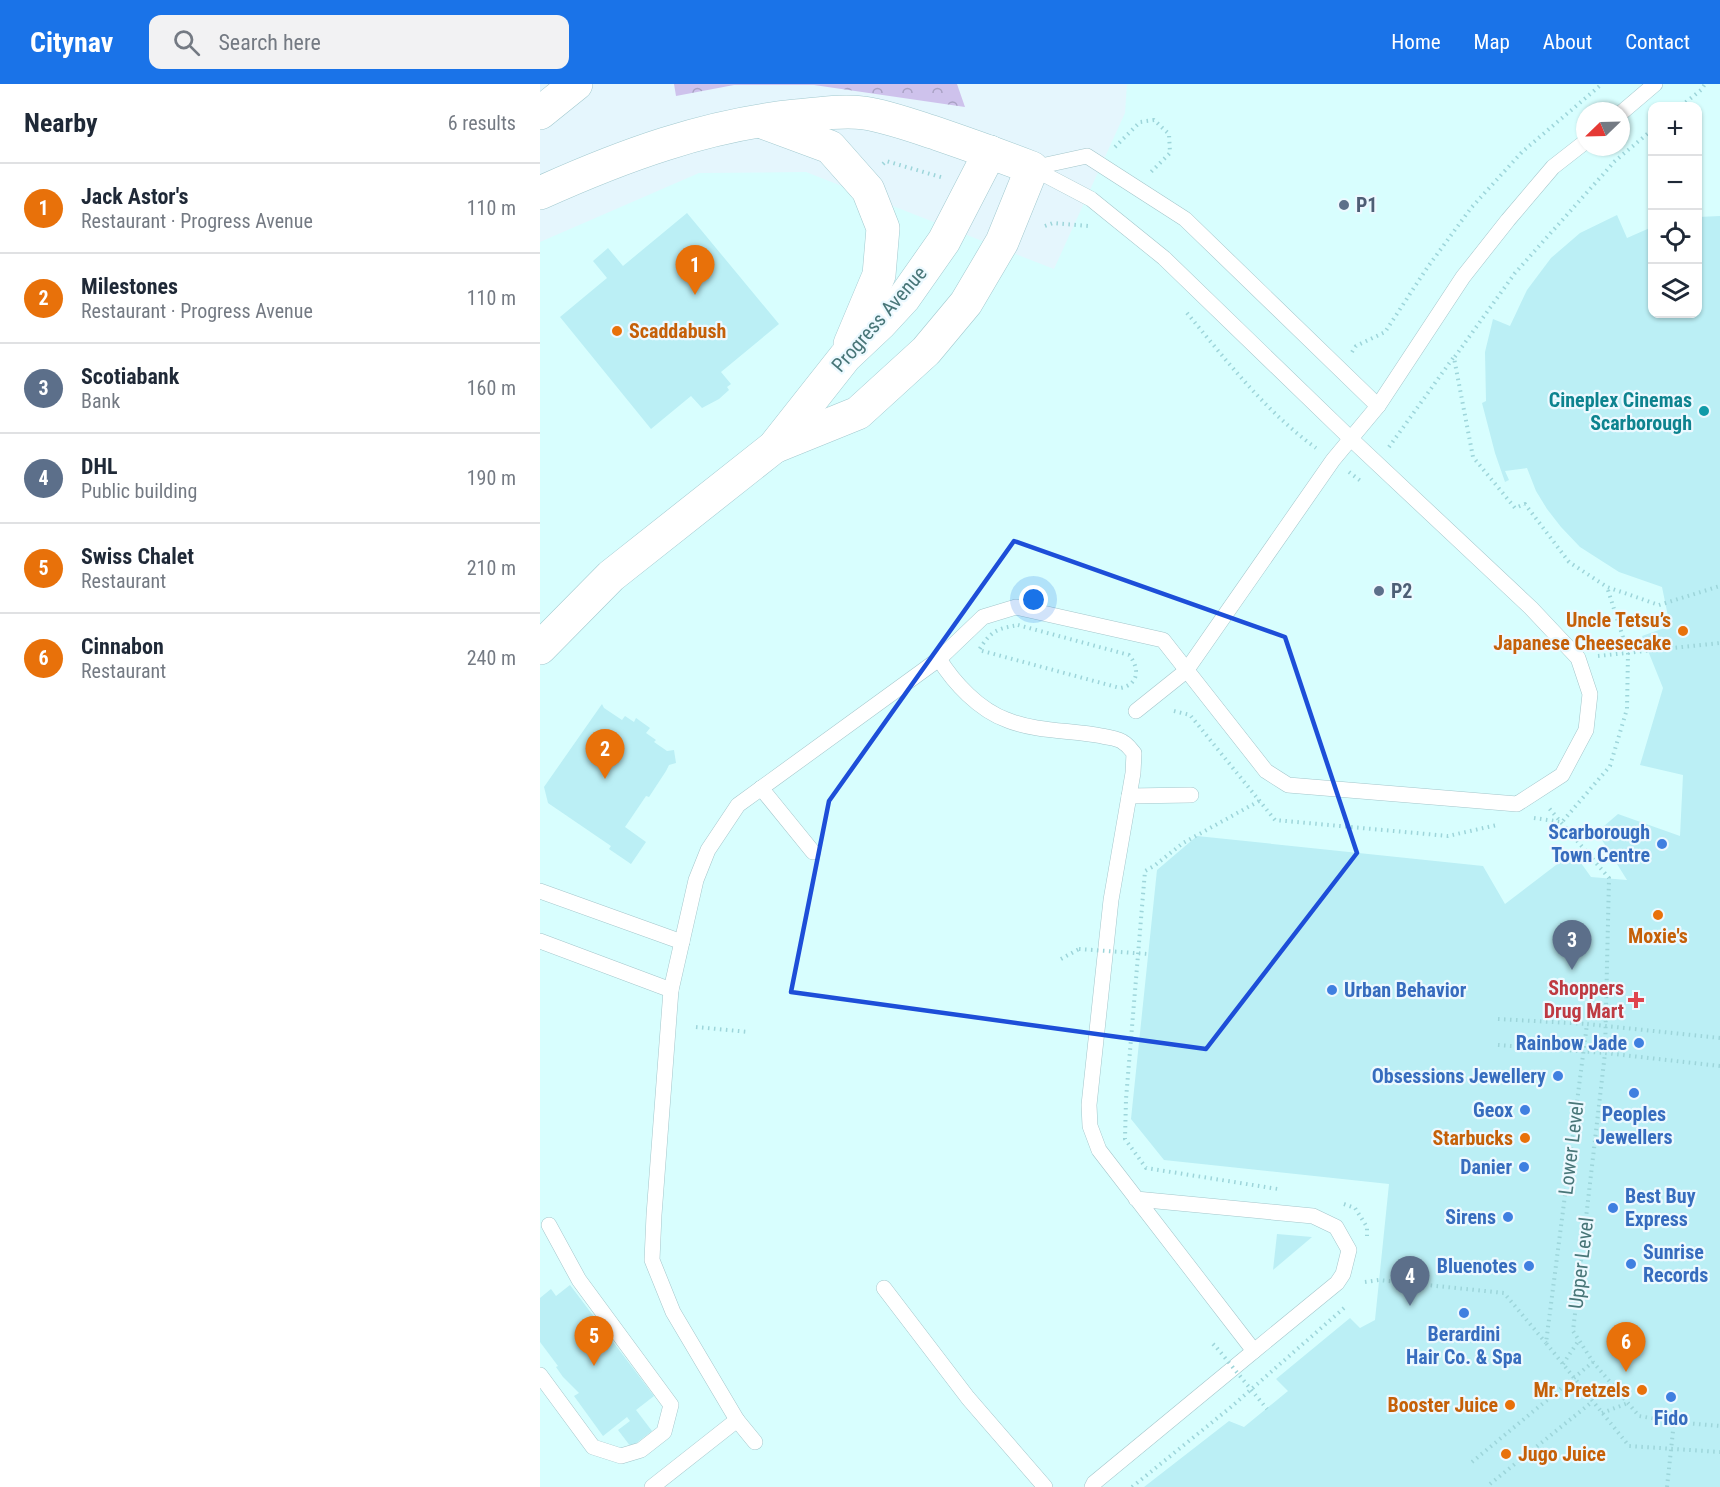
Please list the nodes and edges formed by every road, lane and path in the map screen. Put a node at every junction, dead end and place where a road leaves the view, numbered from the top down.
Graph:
1 (576, 84) edge
2 (1602, 84) edge
3 (1655, 84) edge
4 (1705, 84) edge
5 (1686, 102) edge
6 (1630, 105) edge
7 (540, 113) edge
8 (757, 120) junction
9 (1648, 134) edge
10 (1116, 147) dead end
11 (1576, 149) edge
12 (990, 152) junction
13 (878, 167) dead end
14 (1032, 168) junction
15 (1149, 174) dead end
16 (952, 181) dead end
17 (540, 193) edge
18 (845, 357) junction
19 (1454, 358) junction
20 (1340, 369) junction
21 (1316, 405) junction
22 (1378, 406) junction
23 (1297, 434) dead end
24 (1350, 438) junction
25 (774, 447) junction
26 (1377, 464) junction
27 (1720, 586) edge
28 (1607, 587) junction
29 (1720, 643) edge
30 (540, 648) edge
31 (979, 650) dead end
32 (1628, 653) junction
33 (1578, 658) junction
34 (939, 659) junction
35 (1136, 663) dead end
36 (1186, 671) junction
37 (1136, 711) dead end
38 (1173, 711) dead end
39 (761, 788) junction
40 (1535, 793) junction
41 (1191, 795) dead end
42 (1129, 796) junction
43 (1259, 801) junction
44 (1529, 818) dead end
45 (1562, 822) junction
46 (1506, 823) dead end
47 (813, 852) dead end
48 (540, 891) edge
49 (540, 941) edge
50 (682, 942) junction
51 (1148, 954) dead end
52 (1061, 958) dead end
53 (671, 990) junction
54 (1498, 1019) dead end
55 (1587, 1024) junction
56 (696, 1027) dead end
57 (749, 1032) dead end
58 (1720, 1038) edge
59 (1498, 1045) dead end
60 (1605, 1053) junction
61 (1720, 1066) edge
62 (1285, 1190) dead end
63 (1136, 1199) junction
64 (1336, 1202) dead end
65 (549, 1225) dead end
66 (1367, 1244) dead end
67 (1366, 1272) dead end
68 (1365, 1282) junction
69 (884, 1288) dead end
70 (1360, 1291) dead end
71 (1346, 1307) dead end
72 (1579, 1340) junction
73 (1546, 1343) junction
74 (1215, 1346) dead end
75 (1254, 1351) junction
76 (1593, 1362) junction
77 (1563, 1364) junction
78 (540, 1375) edge
79 (1592, 1402) junction
80 (1628, 1403) junction
81 (1267, 1409) dead end
82 (1602, 1413) junction
83 (737, 1420) junction
84 (1674, 1422) junction
85 (1720, 1426) edge
86 (755, 1442) dead end
87 (1720, 1452) edge
88 (1472, 1462) dead end
89 (1490, 1484) dead end
90 (652, 1487) edge
91 (1045, 1487) edge
92 (1092, 1487) edge
93 (1132, 1487) edge
94 (1667, 1487) edge

1 - 7 main road
2 - 20 path
3 - 6 lane
4 - 5 path
8 - 12 main road
8 - 17 main road
8 - 18 main road
9 - 19 path
10 - 15 path
11 - 22 lane
12 - 14 main road
12 - 18 main road, Progress Avenue
13 - 16 path
14 - 20 lane
14 - 21 lane
14 - 25 main road, Progress Avenue
18 - 25 main road, Progress Avenue
19 - 26 path
19 - 28 path
20 - 22 lane
21 - 23 path
21 - 24 lane
22 - 24 lane
24 - 26 lane
24 - 36 lane
25 - 30 main road, Progress Avenue
26 - 33 lane
27 - 28 path
28 - 32 path
29 - 32 path
31 - 35 path
32 - 33 path
32 - 45 path
33 - 40 lane
34 - 36 lane
34 - 39 lane
34 - 42 lane
36 - 37 lane
36 - 40 lane
38 - 43 path
39 - 47 lane
39 - 50 lane
40 - 45 path, Upper Level
41 - 42 lane
42 - 63 lane
43 - 46 path
43 - 62 path
44 - 45 path
45 - 60 path, Upper Level
48 - 50 lane
49 - 53 lane
50 - 53 lane
51 - 52 path, bridge
53 - 83 lane
54 - 55 path
55 - 58 path
55 - 73 path, Lower Level
56 - 57 path
59 - 60 path
60 - 61 path
60 - 72 path, Upper Level
63 - 75 lane
63 - 75 lane
64 - 66 path
65 - 78 lane
67 - 68 path
68 - 70 path
68 - 73 path
69 - 91 lane
71 - 93 path
72 - 76 path, Upper Level
72 - 77 path
73 - 77 path
74 - 81 path, bridge
75 - 92 lane
76 - 80 path, Upper Level
76 - 88 path
77 - 79 path
79 - 82 path
79 - 89 path
80 - 82 path
80 - 84 path, Upper Level
82 - 87 path
83 - 86 lane
83 - 90 lane
84 - 85 path, Upper Level
84 - 94 path

